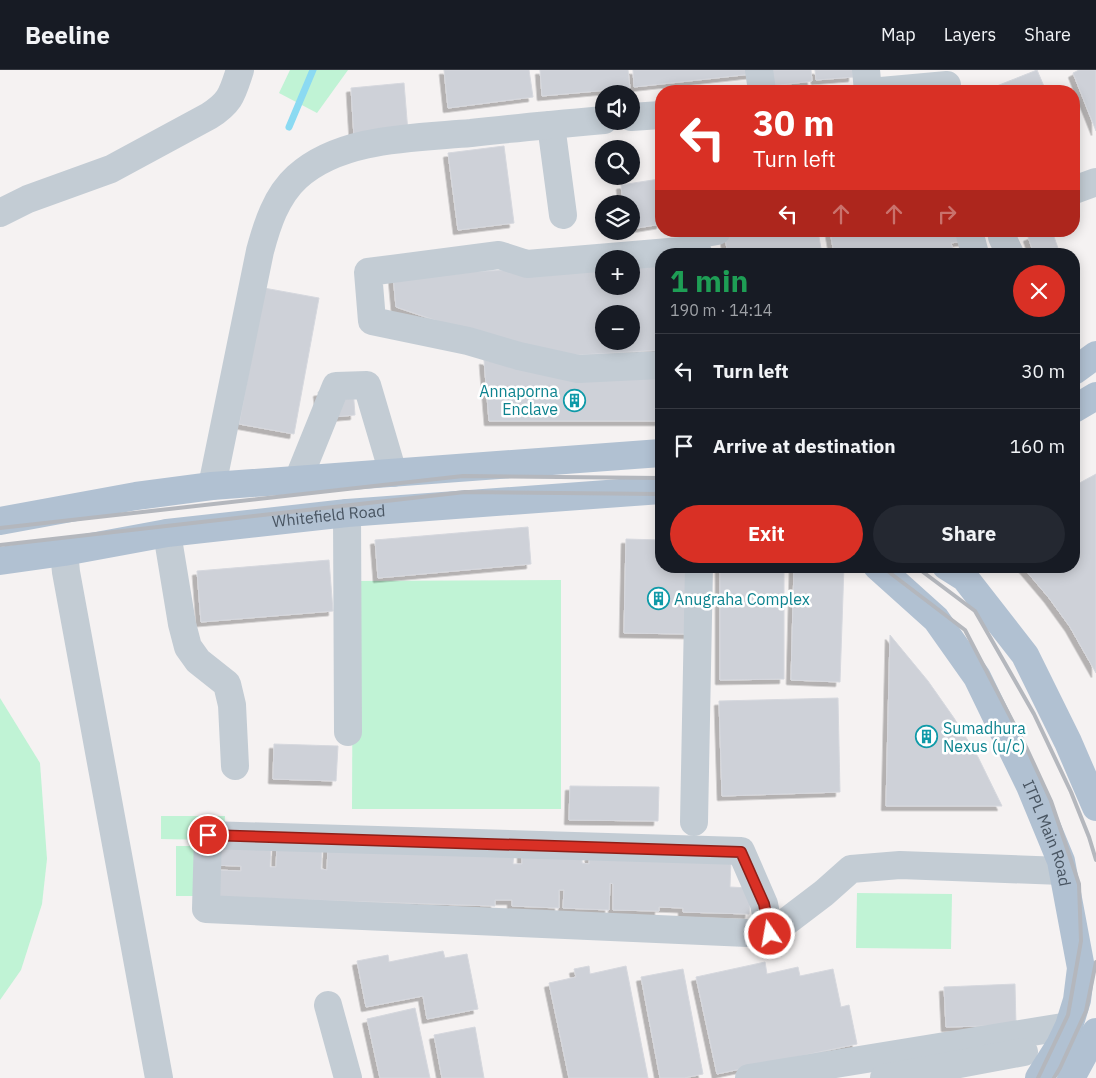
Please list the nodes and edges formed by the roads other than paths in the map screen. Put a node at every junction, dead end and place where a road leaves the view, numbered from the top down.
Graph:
1 (240, 70) edge
2 (760, 70) edge
3 (866, 70) edge
4 (761, 85) edge
5 (867, 85) edge
6 (640, 118) edge
7 (655, 119) edge
8 (595, 121) edge
9 (551, 125) junction
10 (1096, 182) edge
11 (1080, 188) edge
12 (0, 212) edge
13 (563, 215) dead end
14 (655, 253) edge
15 (1096, 355) edge
16 (655, 365) edge
17 (1080, 367) edge
18 (1096, 396) edge
19 (1080, 405) edge
20 (655, 453) edge
21 (393, 473) junction
22 (298, 480) junction
23 (212, 486) junction
24 (655, 490) edge
25 (347, 513) junction
26 (0, 521) edge
27 (167, 534) junction
28 (64, 552) junction
29 (0, 561) edge
30 (699, 573) edge
31 (886, 573) edge
32 (957, 573) edge
33 (348, 732) dead end
34 (235, 766) dead end
35 (1096, 807) edge
36 (694, 822) dead end
37 (1062, 871) junction
38 (770, 934) junction
39 (328, 1005) dead end
40 (1096, 1032) edge
41 (1064, 1036) junction
42 (155, 1077) edge
43 (348, 1078) edge
44 (749, 1078) edge
45 (884, 1078) edge
46 (1039, 1078) edge
47 (1071, 1078) edge

1 - 12 street
2 - 4 street
3 - 5 street
6 - 7 street
8 - 9 street
9 - 13 street
9 - 23 street
10 - 11 street
14 - 16 street
15 - 17 main road
18 - 19 main road
20 - 21 main road
21 - 22 main road
21 - 22 street
22 - 23 main road
23 - 26 main road
24 - 25 main road, Whitefield Road
25 - 27 main road, Whitefield Road
25 - 33 street
27 - 28 main road, Whitefield Road
27 - 34 street
28 - 29 main road, Whitefield Road
28 - 42 street
30 - 36 street
31 - 37 main road, ITPL Main Road
32 - 35 main road
37 - 38 street
37 - 41 main road, ITPL Main Road
38 - 38 street
39 - 43 street
40 - 47 main road
41 - 44 street
41 - 45 street
41 - 46 main road, ITPL Main Road

